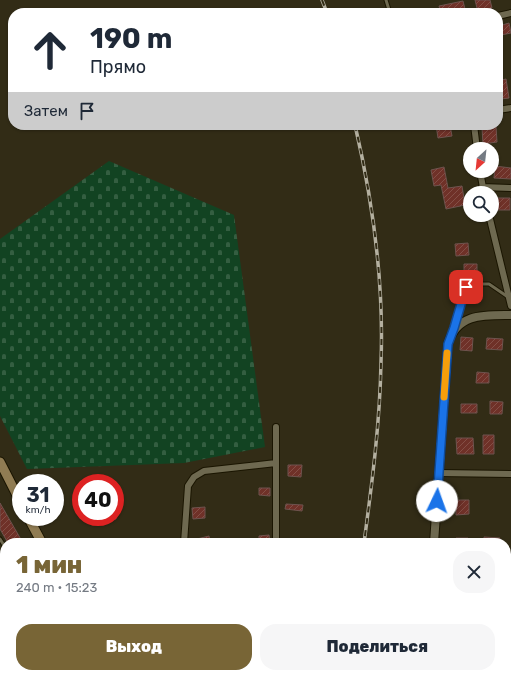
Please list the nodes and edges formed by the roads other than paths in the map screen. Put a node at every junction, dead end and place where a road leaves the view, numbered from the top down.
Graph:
1 (475, 130) edge
2 (476, 142) edge
3 (511, 188) edge
4 (499, 189) edge
5 (491, 222) edge
6 (508, 297) junction
7 (511, 306) edge
8 (511, 315) edge
9 (454, 328) junction
10 (276, 427) dead end
11 (0, 462) edge
12 (276, 463) junction
13 (438, 473) junction
14 (511, 474) edge
15 (12, 485) edge
16 (33, 526) edge
17 (39, 538) edge
18 (184, 538) edge
19 (276, 538) edge
20 (434, 538) edge

1 - 2 street
3 - 4 street
5 - 6 street
6 - 7 street
6 - 9 lane
8 - 9 street
9 - 13 street
10 - 12 street
11 - 15 main road
12 - 18 street
12 - 19 street
13 - 14 street
13 - 20 street
16 - 17 main road

